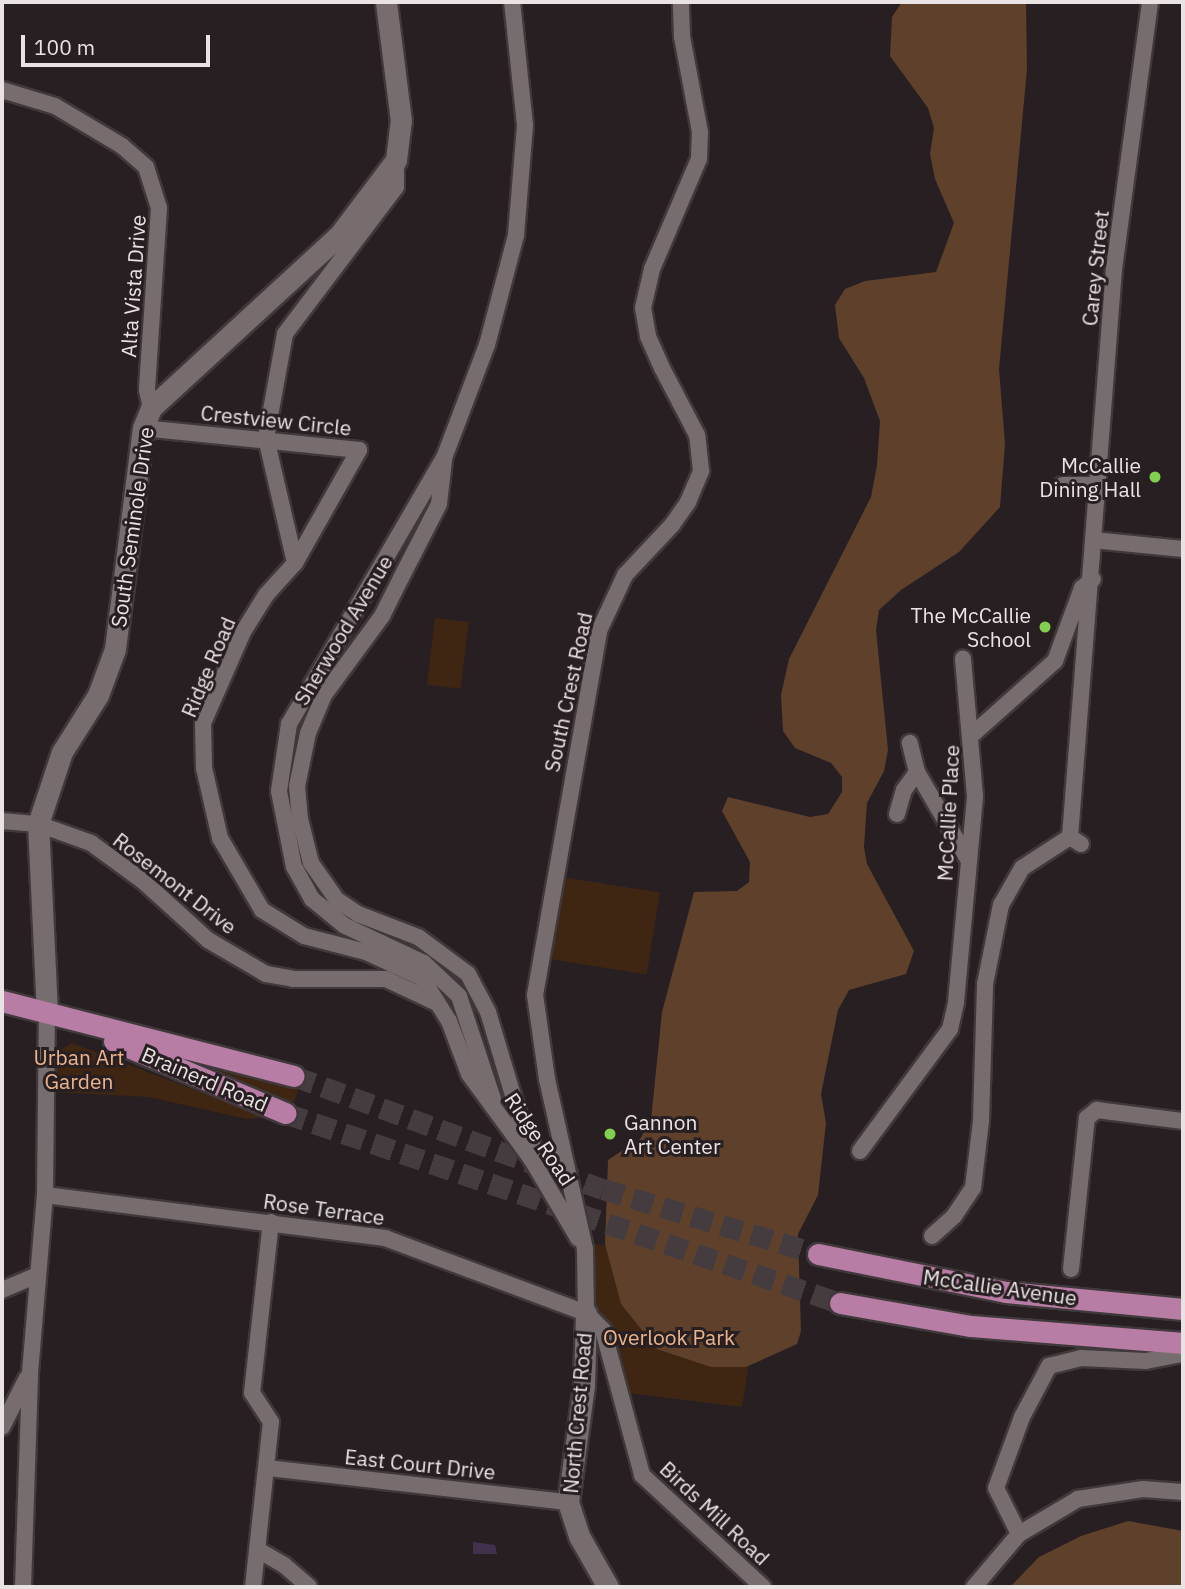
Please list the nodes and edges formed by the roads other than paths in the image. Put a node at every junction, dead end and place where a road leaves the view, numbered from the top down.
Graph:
1 (386, 2) edge
2 (512, 2) edge
3 (681, 2) edge
4 (1150, 2) edge
5 (2, 90) edge
6 (396, 160) junction
7 (151, 408) junction
8 (142, 428) junction
9 (266, 438) junction
10 (444, 458) junction
11 (1063, 485) dead end
12 (1097, 485) junction
13 (1093, 540) junction
14 (1183, 549) edge
15 (295, 562) junction
16 (1093, 579) junction
17 (963, 659) dead end
18 (973, 734) junction
19 (910, 743) dead end
20 (917, 772) junction
21 (897, 814) dead end
22 (2, 821) edge
23 (38, 824) junction
24 (969, 861) junction
25 (958, 970) junction
26 (985, 984) junction
27 (2, 1001) edge
28 (440, 1006) junction
29 (47, 1013) junction
30 (294, 1076) tunnel mouth
31 (496, 1111) junction
32 (285, 1113) tunnel mouth
33 (1183, 1121) edge
34 (860, 1151) dead end
35 (549, 1188) junction
36 (45, 1195) junction
37 (271, 1222) junction
38 (932, 1236) dead end
39 (585, 1249) junction
40 (818, 1254) tunnel mouth
41 (1071, 1269) dead end
42 (38, 1275) junction
43 (2, 1290) edge
44 (1073, 1298) junction
45 (840, 1303) tunnel mouth
46 (1183, 1309) edge
47 (586, 1313) junction
48 (1070, 1337) junction
49 (1183, 1343) edge
50 (1183, 1354) edge
51 (30, 1373) junction
52 (2, 1427) edge
53 (268, 1468) junction
54 (1183, 1492) edge
55 (568, 1502) junction
56 (1018, 1534) junction
57 (258, 1550) junction
58 (23, 1587) edge
59 (253, 1587) edge
60 (309, 1587) edge
61 (608, 1587) edge
62 (763, 1587) edge
63 (974, 1587) edge

1 - 6 street, South Seminole Drive
2 - 10 street, Sherwood Avenue
3 - 39 street, South Crest Road
4 - 12 street, Carey Street
5 - 7 street, Alta Vista Drive
6 - 7 street, South Seminole Drive
6 - 9 street
7 - 8 street, South Seminole Drive
8 - 9 street, Crestview Circle
8 - 23 street, South Seminole Drive
9 - 15 street
9 - 15 street, Crestview Circle
10 - 31 street, Sherwood Avenue
10 - 35 street, Sherwood Avenue
11 - 12 street
12 - 13 street, Carey Street
13 - 14 street
13 - 16 street
15 - 28 street, Ridge Road
16 - 18 street
16 - 26 street
17 - 18 street, McCallie Place
18 - 24 street, McCallie Place
19 - 20 street
20 - 21 street
20 - 24 street
22 - 23 street, Rosemont Drive
23 - 28 street, Rosemont Drive
23 - 29 street, South Seminole Drive
24 - 25 street, McCallie Place
25 - 26 street
25 - 34 street, McCallie Place
26 - 38 street
27 - 29 main road, Brainerd Road
28 - 31 street, Ridge Road
29 - 30 main road, Brainerd Road
29 - 32 main road, Brainerd Road
29 - 36 street
31 - 35 street, Ridge Road
33 - 41 street
35 - 39 street, Ridge Road
36 - 37 street, Rose Terrace
36 - 42 street
37 - 47 street, Rose Terrace
37 - 53 street
39 - 47 street, South Crest Road
40 - 44 main road, McCallie Avenue
42 - 43 street
42 - 51 street
44 - 46 main road, McCallie Avenue
44 - 48 main road
45 - 48 main road, McCallie Avenue
47 - 55 street, North Crest Road
47 - 62 street, Birds Mill Road
48 - 49 main road, McCallie Avenue
50 - 56 street
51 - 52 street
51 - 58 street
53 - 55 street, East Court Drive
53 - 57 street
54 - 56 street
55 - 61 street, North Crest Road
56 - 63 street
57 - 59 street
57 - 60 street

